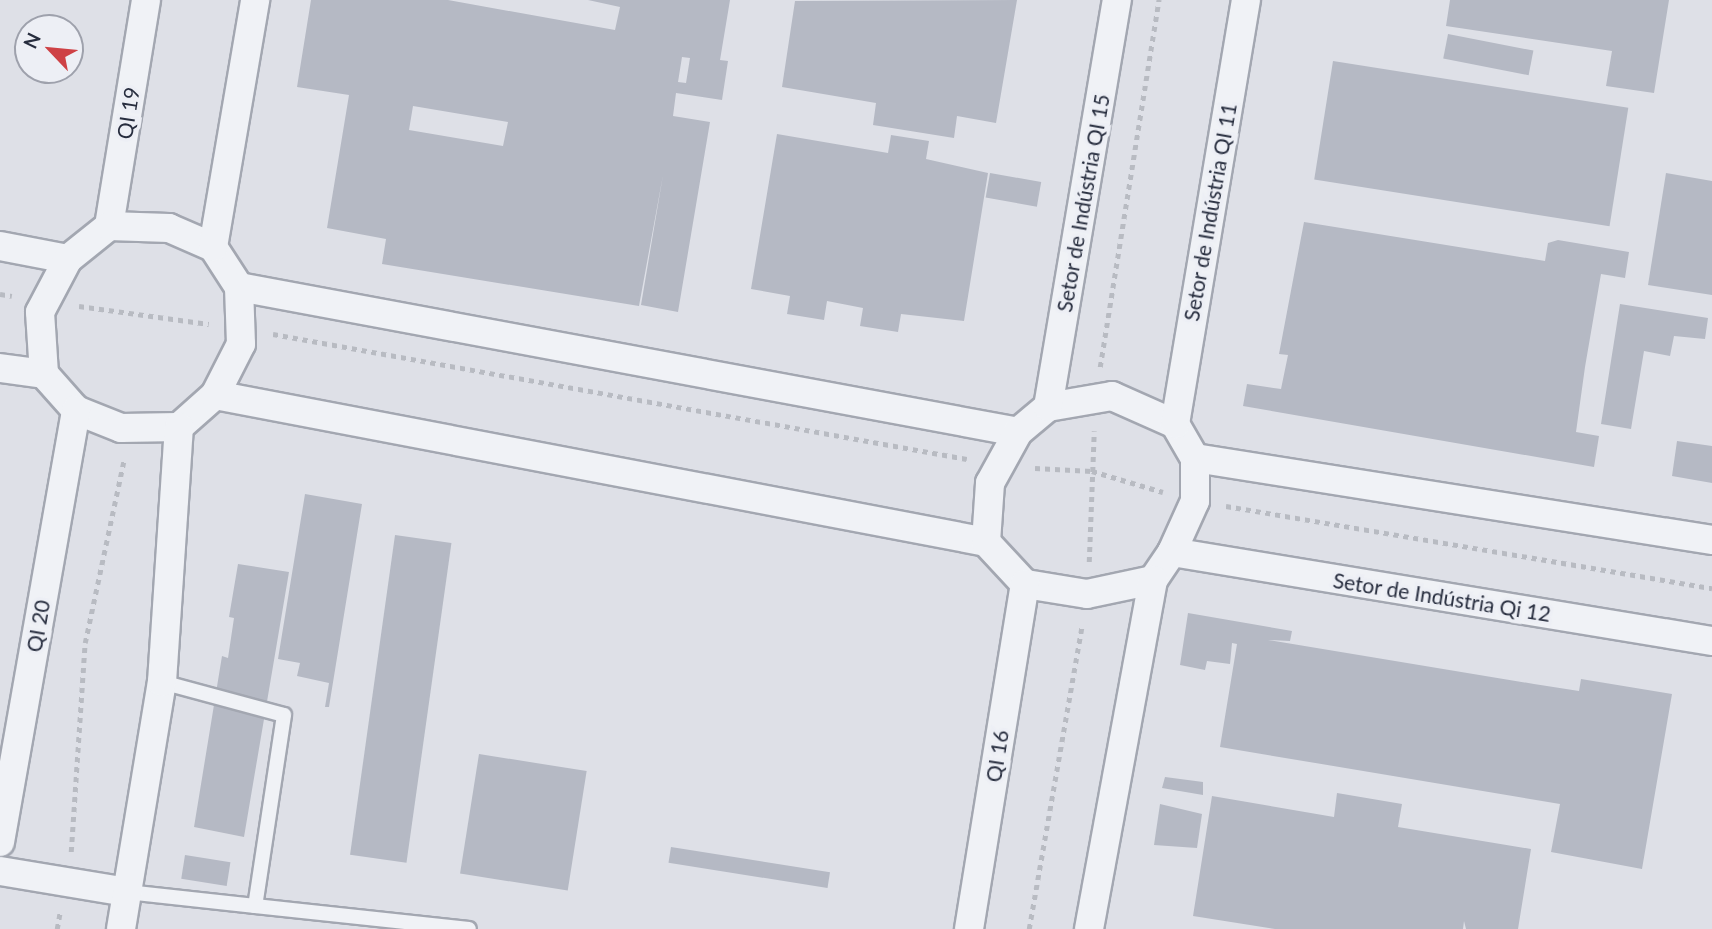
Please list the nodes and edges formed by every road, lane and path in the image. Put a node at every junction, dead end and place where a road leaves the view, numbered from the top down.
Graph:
1 (146, 0) edge
2 (256, 0) edge
3 (1118, 0) edge
4 (1159, 0) edge
5 (1246, 0) edge
6 (109, 226) junction
7 (0, 246) edge
8 (213, 247) junction
9 (68, 259) junction
10 (239, 287) junction
11 (0, 294) edge
12 (46, 302) junction
13 (240, 328) junction
14 (0, 368) edge
15 (44, 374) junction
16 (215, 395) junction
17 (1096, 399) junction
18 (1048, 407) junction
19 (76, 410) junction
20 (1175, 425) junction
21 (179, 427) junction
22 (131, 428) junction
23 (1018, 432) junction
24 (1195, 458) junction
25 (1000, 465) junction
26 (1092, 471) junction
27 (1195, 501) junction
28 (1712, 540) edge
29 (986, 542) junction
30 (1172, 552) junction
31 (1153, 580) junction
32 (1025, 584) junction
33 (1712, 588) edge
34 (1087, 594) junction
35 (1712, 641) edge
36 (162, 682) junction
37 (0, 842) edge
38 (0, 872) edge
39 (65, 882) junction
40 (127, 892) junction
41 (255, 906) junction
42 (57, 929) edge
43 (121, 929) edge
44 (469, 929) edge
45 (969, 929) edge
46 (1029, 929) edge
47 (1089, 929) edge

1 - 6 street, QI 19
2 - 8 street
3 - 18 street, Setor de Indústria QI 15
4 - 17 path
5 - 20 street, Setor de Indústria QI 11
6 - 8 street
6 - 9 street
7 - 9 street
8 - 10 street
9 - 12 street
10 - 13 street
10 - 23 street
11 - 12 path
12 - 13 path
12 - 15 street
13 - 16 street
13 - 25 path
14 - 15 street
15 - 19 street
16 - 21 street
16 - 29 street
17 - 18 street
17 - 20 street
17 - 26 path
18 - 23 street
19 - 22 street
19 - 37 street, QI 20
20 - 24 street
21 - 22 street
21 - 36 street
22 - 39 path
23 - 25 street
24 - 27 street
24 - 28 street
25 - 26 path
25 - 29 street
26 - 27 path
26 - 34 path
27 - 30 street
27 - 33 path
29 - 32 street
30 - 31 street
30 - 35 street, Setor de Indústria Qi 12
31 - 34 street
31 - 47 street
32 - 34 street
32 - 45 street, QI 16
34 - 46 path
36 - 40 street
36 - 41 lane
38 - 39 street
39 - 40 street
39 - 42 path
40 - 41 lane
40 - 43 street
41 - 44 lane

